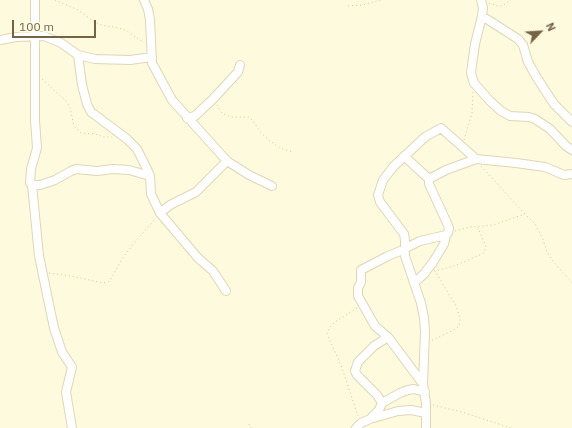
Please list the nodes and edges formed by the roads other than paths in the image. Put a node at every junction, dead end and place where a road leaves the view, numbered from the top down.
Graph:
1 (35, 0) edge
2 (144, 0) edge
3 (481, 0) edge
4 (482, 16) junction
5 (36, 35) junction
6 (0, 40) edge
7 (78, 55) junction
8 (152, 57) junction
9 (240, 65) dead end
10 (187, 118) junction
11 (572, 122) edge
12 (572, 150) edge
13 (404, 156) junction
14 (476, 159) junction
15 (227, 161) junction
16 (572, 174) edge
17 (150, 176) junction
18 (429, 179) junction
19 (32, 185) junction
20 (272, 186) dead end
21 (160, 213) junction
22 (447, 234) junction
23 (405, 250) junction
24 (414, 283) junction
25 (226, 291) dead end
26 (388, 337) junction
27 (424, 388) junction
28 (382, 403) junction
29 (426, 413) junction
30 (370, 419) junction
31 (358, 425) edge
32 (72, 428) edge
33 (426, 428) edge

1 - 5 street
2 - 8 street
3 - 4 street
4 - 11 street
4 - 12 street
5 - 6 street
5 - 7 street
5 - 19 street
7 - 8 street
7 - 17 street
8 - 10 street
9 - 10 street
10 - 15 street
13 - 14 street
13 - 18 street
13 - 23 street
14 - 16 street
14 - 18 street
15 - 20 street
15 - 21 street
17 - 19 street
17 - 21 street
18 - 22 street
19 - 32 street
21 - 25 street
22 - 23 street
22 - 24 street
23 - 24 street
23 - 26 street
24 - 27 street
26 - 27 street
26 - 28 street
27 - 28 street
27 - 29 street
28 - 30 street
29 - 30 street
29 - 33 street
30 - 31 street

